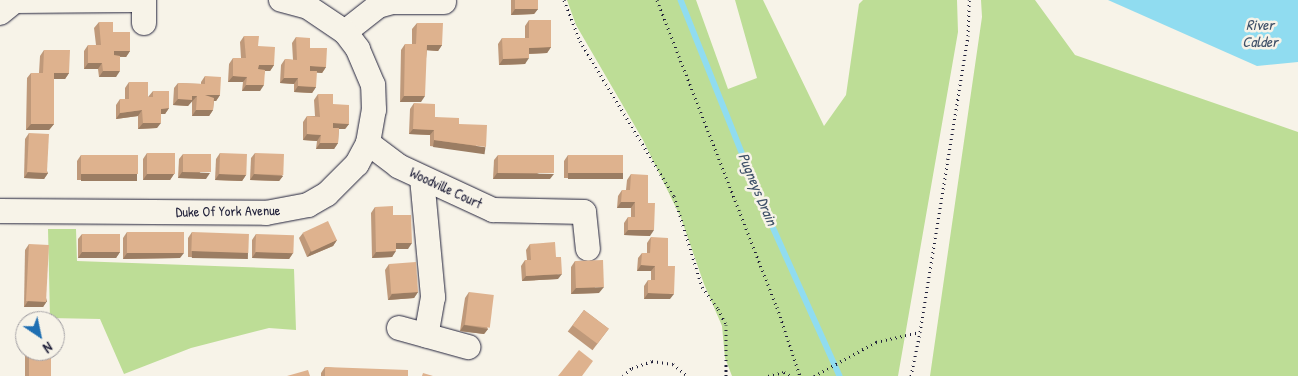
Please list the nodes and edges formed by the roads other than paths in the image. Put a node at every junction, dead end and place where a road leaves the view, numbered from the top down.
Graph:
1 (132, 0) edge
2 (281, 0) edge
3 (444, 2) dead end
4 (0, 13) edge
5 (345, 32) junction
6 (368, 143) junction
7 (422, 178) junction
8 (0, 211) edge
9 (588, 249) dead end
10 (398, 328) dead end
11 (426, 335) junction
12 (468, 347) dead end

1 - 4 street
2 - 5 street, Duke Of York Avenue
3 - 5 street
5 - 6 street, Duke Of York Avenue
6 - 7 street, Woodville Court
6 - 8 street, Duke Of York Avenue
7 - 9 street, Woodville Court
7 - 11 street
10 - 11 street
11 - 12 street

